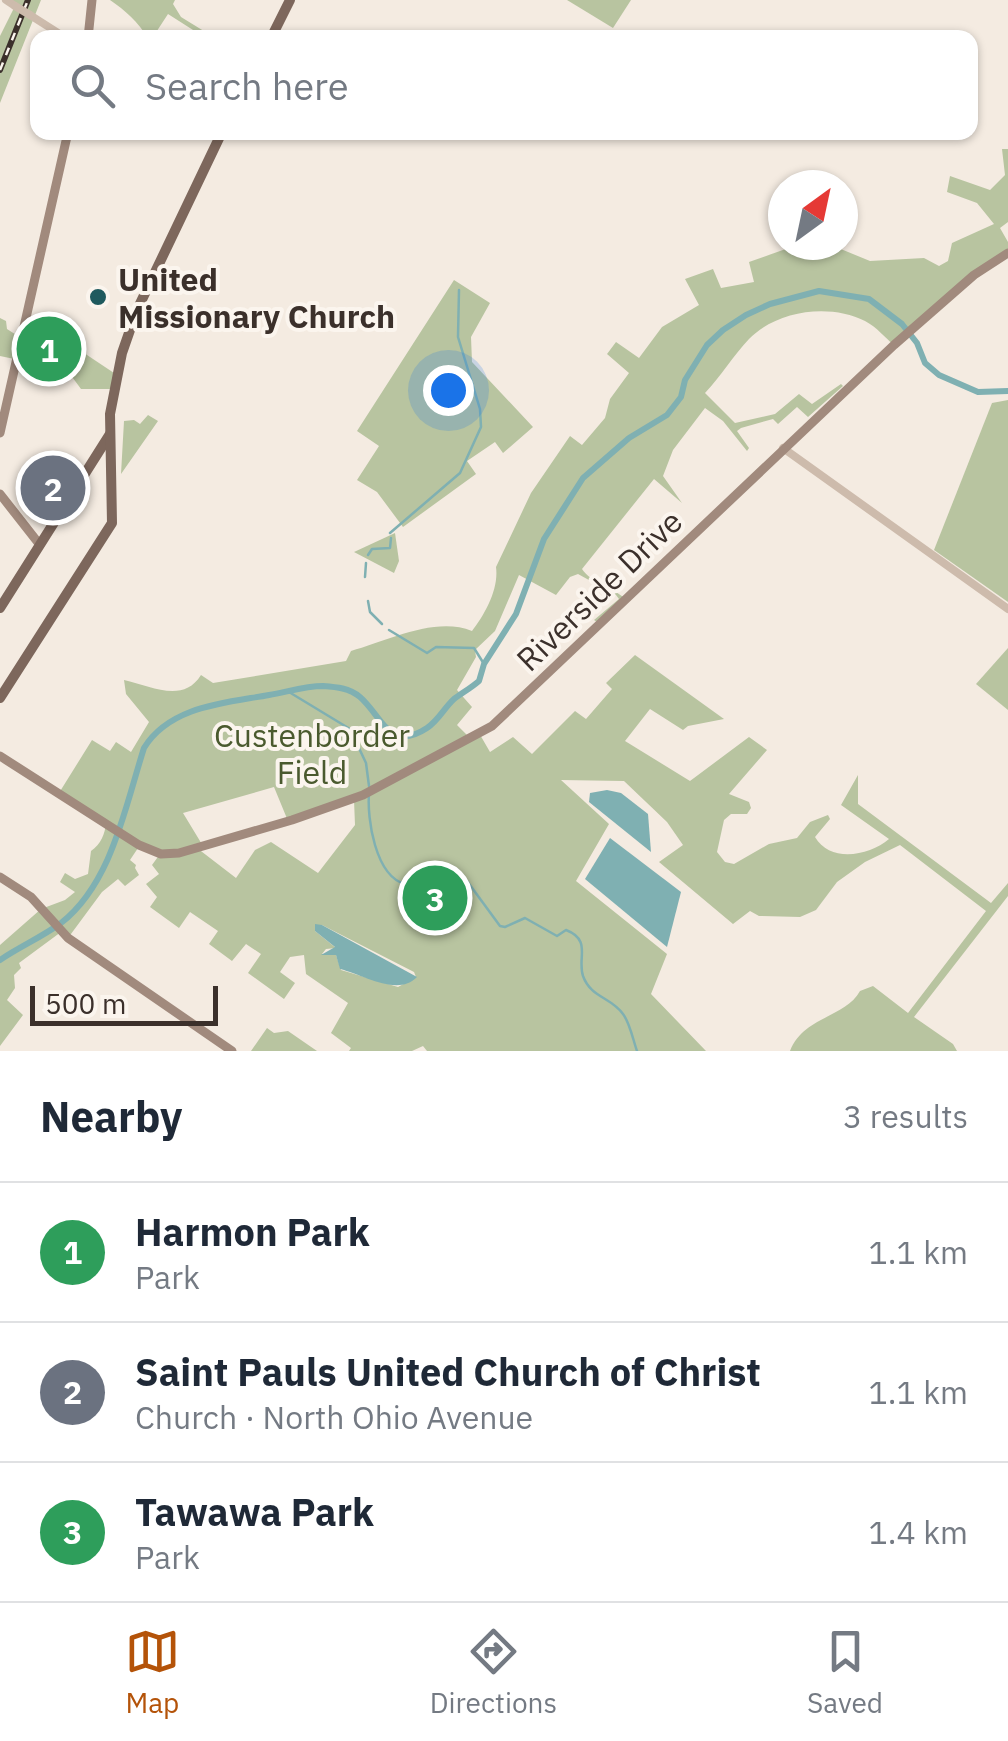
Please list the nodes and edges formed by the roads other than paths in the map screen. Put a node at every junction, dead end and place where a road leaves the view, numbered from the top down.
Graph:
1 (6, 0) edge
2 (92, 0) edge
3 (290, 0) edge
4 (53, 30) edge
5 (89, 30) edge
6 (275, 30) edge
7 (66, 140) edge
8 (216, 140) edge
9 (1008, 253) edge
10 (0, 433) edge
11 (782, 448) junction
12 (105, 452) junction
13 (0, 494) edge
14 (40, 545) junction
15 (0, 608) edge
16 (1008, 608) edge
17 (0, 698) edge
18 (0, 756) edge
19 (0, 877) edge
20 (232, 1051) edge

1 - 4 street, bridge
2 - 5 main road
3 - 6 main road
7 - 10 main road
8 - 12 main road
9 - 11 main road, Riverside Drive
11 - 16 street
11 - 18 main road, Riverside Drive
12 - 14 main road
12 - 17 main road
13 - 14 main road
14 - 15 main road
19 - 20 main road

